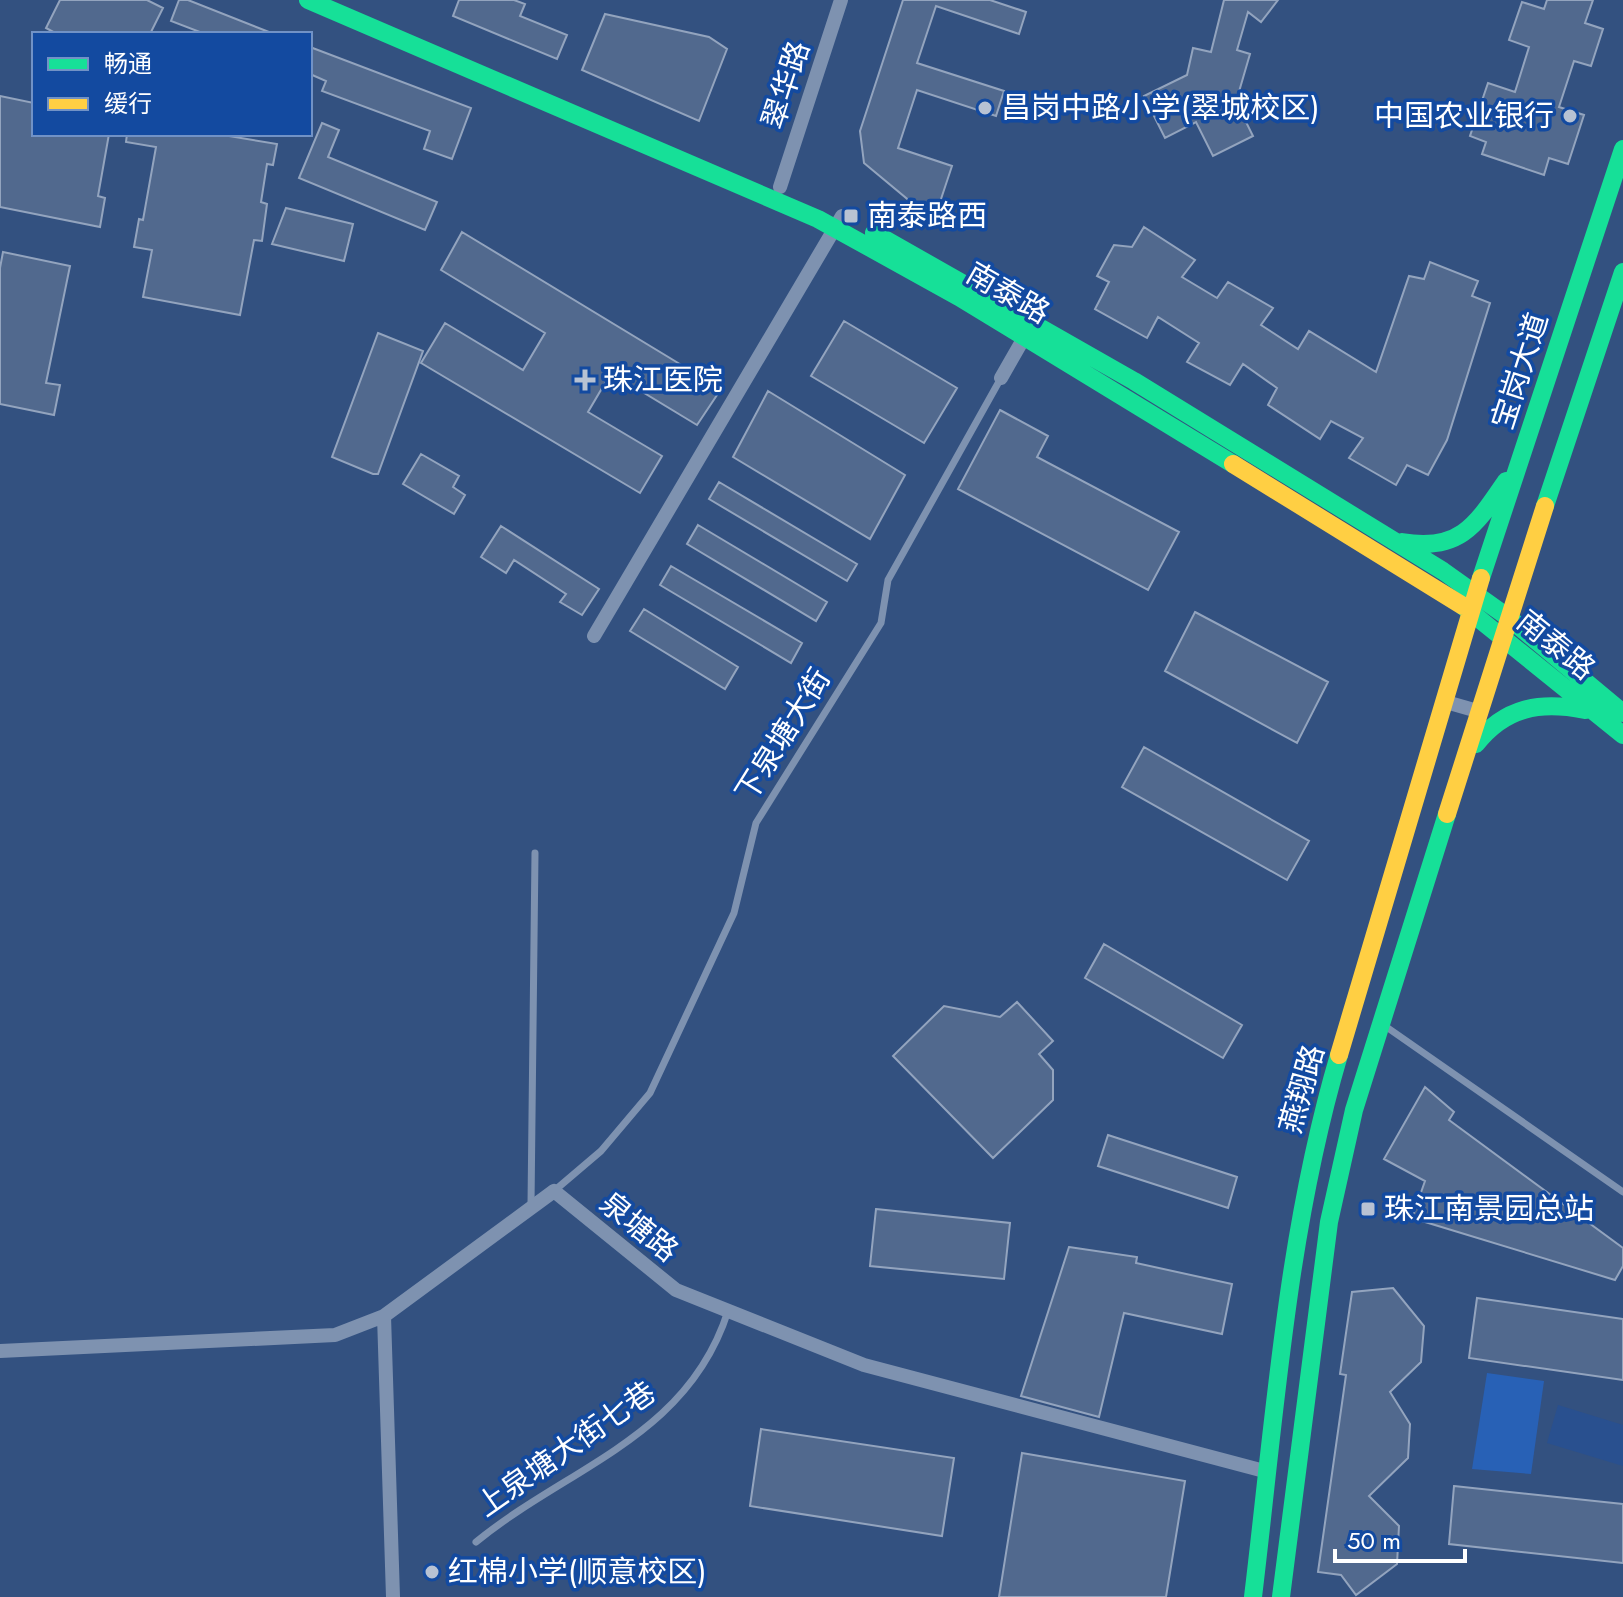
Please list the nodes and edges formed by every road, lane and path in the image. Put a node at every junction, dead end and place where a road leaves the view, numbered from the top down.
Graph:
1 (308, 0) edge
2 (340, 0) edge
3 (841, 0) edge
4 (1623, 149) edge
5 (780, 187) junction
6 (839, 222) junction
7 (1623, 272) edge
8 (1025, 336) junction
9 (1001, 378) joint
10 (1522, 457) junction
11 (1499, 523) junction
12 (1534, 538) junction
13 (1391, 539) junction
14 (1474, 602) junction
15 (1509, 618) junction
16 (594, 636) dead end
17 (1503, 638) junction
18 (1446, 702) junction
19 (1481, 712) junction
20 (1594, 712) junction
21 (1623, 713) edge
22 (1623, 735) edge
23 (1466, 759) junction
24 (535, 853) dead end
25 (1380, 1022) junction
26 (554, 1191) junction
27 (1623, 1192) edge
28 (531, 1205) junction
29 (728, 1311) junction
30 (384, 1316) junction
31 (0, 1351) edge
32 (1268, 1472) junction
33 (476, 1542) dead end
34 (393, 1597) edge
35 (1253, 1597) edge
36 (1281, 1597) edge

1 - 6 main road, 南泰路
2 - 5 main road, 南泰路
3 - 5 street, 翠华路
4 - 10 main road, 宝岗大道
5 - 6 main road, 南泰路
6 - 8 main road, 南泰路
6 - 13 main road, 南泰路
6 - 16 street
7 - 12 main road
8 - 9 street
8 - 14 main road, 南泰路
9 - 26 lane, 下泉塘大街
10 - 11 main road, 宝岗大道
10 - 13 main road
11 - 12 main road
11 - 14 main road, 宝岗大道
12 - 15 main road
13 - 14 main road, 南泰路
14 - 15 main road, 南泰路
14 - 17 main road, 南泰路
14 - 18 main road, 燕翔路
15 - 17 main road, 燕翔路
15 - 21 main road, 南泰路
17 - 19 main road, 燕翔路
17 - 20 main road, 南泰路
18 - 19 street
18 - 32 main road, 燕翔路
19 - 23 main road, 燕翔路
20 - 22 main road, 南泰路
20 - 23 main road
23 - 25 main road, 燕翔路
24 - 28 lane
25 - 27 lane
25 - 36 main road, 燕翔路
26 - 28 street, 泉塘路
26 - 29 street, 泉塘路
28 - 30 street, 泉塘路
29 - 32 street, 泉塘路
29 - 33 lane, 上泉塘大街七巷
30 - 31 street, 泉塘路
30 - 34 street
32 - 35 main road, 燕翔路

